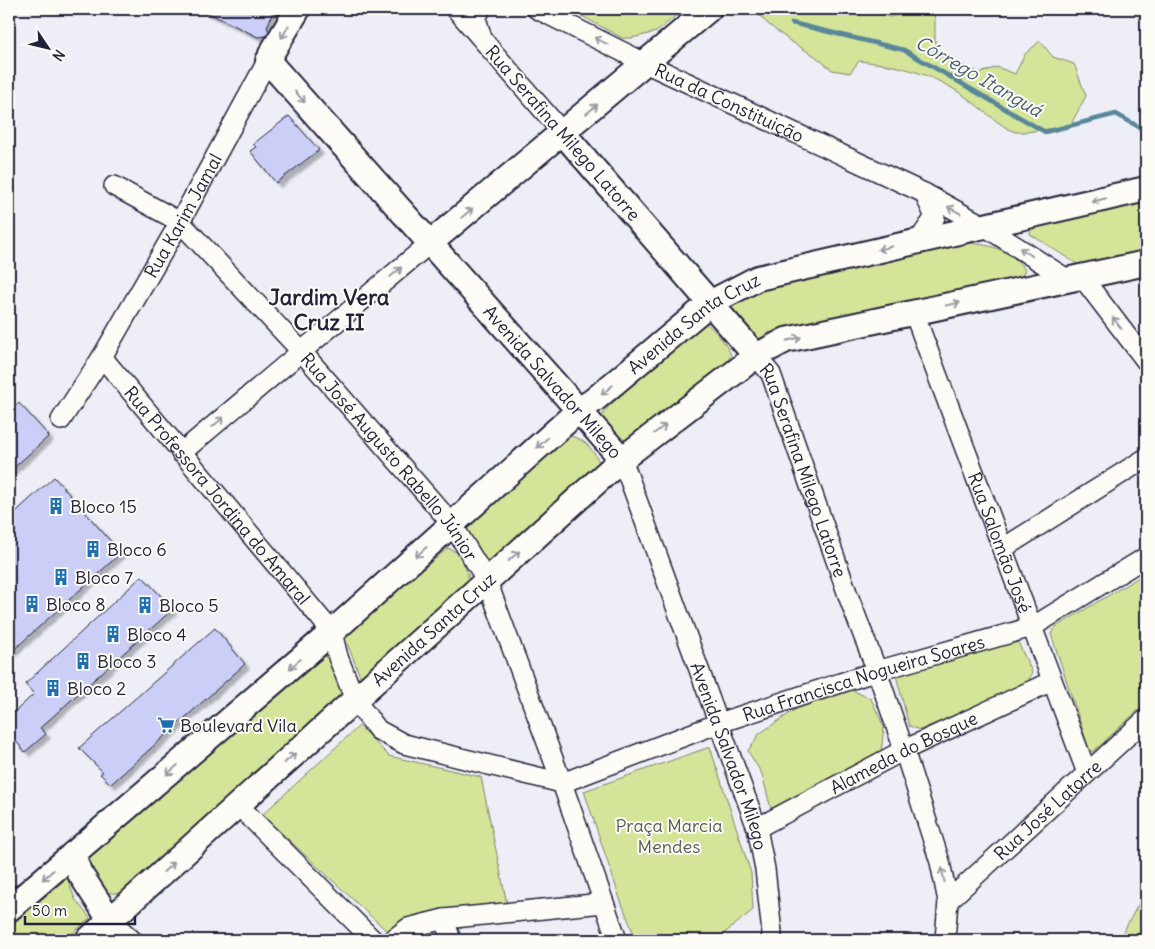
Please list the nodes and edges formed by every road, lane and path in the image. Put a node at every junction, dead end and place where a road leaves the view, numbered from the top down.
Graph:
1 (298, 9) edge
2 (456, 9) edge
3 (481, 9) edge
4 (537, 9) edge
5 (709, 9) edge
6 (483, 40) junction
7 (270, 58) junction
8 (645, 63) junction
9 (562, 132) junction
10 (114, 186) dead end
11 (1146, 189) edge
12 (924, 193) junction
13 (180, 222) junction
14 (984, 226) junction
15 (920, 240) junction
16 (430, 244) junction
17 (1146, 263) edge
18 (1074, 278) junction
19 (710, 303) junction
20 (914, 313) junction
21 (302, 352) junction
22 (756, 356) junction
23 (102, 358) junction
24 (1146, 361) edge
25 (578, 410) junction
26 (61, 420) dead end
27 (181, 453) junction
28 (1146, 458) edge
29 (622, 459) junction
30 (452, 524) junction
31 (1002, 549) junction
32 (1146, 557) edge
33 (487, 581) junction
34 (1032, 627) junction
35 (332, 632) junction
36 (877, 671) junction
37 (1052, 681) junction
38 (355, 700) junction
39 (1146, 719) edge
40 (719, 724) junction
41 (904, 750) junction
42 (1087, 773) junction
43 (562, 783) junction
44 (238, 805) junction
45 (757, 828) junction
46 (73, 854) junction
47 (90, 890) junction
48 (133, 900) junction
49 (948, 901) junction
50 (603, 903) junction
51 (9, 909) edge
52 (444, 919) junction
53 (110, 920) junction
54 (768, 938) edge
55 (88, 940) edge
56 (132, 940) edge
57 (373, 940) edge
58 (392, 940) edge
59 (451, 940) edge
60 (617, 940) edge
61 (945, 940) edge

1 -> 7 main road, Rua Karim Jamal
2 - 6 street, Rua Serafina Milego Latorre
3 - 6 street
8 -> 4 street, Rua da Constituição
5 - 8 main road
6 - 9 street, Rua Serafina Milego Latorre
7 - 13 street, Rua Karim Jamal
7 -> 16 main road, Avenida Salvador Milego
9 -> 8 main road
8 - 12 street, Rua da Constituição
16 -> 9 main road
9 - 19 main road, Rua Serafina Milego Latorre
10 - 13 street, Rua José Augusto Rabello Júnior
11 -> 14 main road, Avenida Santa Cruz
14 -> 12 street, Rua da Constituição
12 - 15 street
13 - 21 street, Rua José Augusto Rabello Júnior
13 - 23 street, Rua Karim Jamal
14 - 15 main road, Avenida Santa Cruz
18 -> 14 street, Rua da Constituição
15 -> 19 main road, Avenida Santa Cruz
21 -> 16 street
16 - 25 main road, Avenida Salvador Milego
17 - 18 main road, Avenida Santa Cruz
20 -> 18 main road, Avenida Santa Cruz
24 -> 18 street, Rua da Constituição
19 - 22 main road, Rua Serafina Milego Latorre
19 -> 25 main road, Avenida Santa Cruz
22 -> 20 main road, Avenida Santa Cruz
20 - 31 street, Rua Salomão José
27 -> 21 street
21 - 30 street, Rua José Augusto Rabello Júnior
29 -> 22 main road, Avenida Santa Cruz
22 - 36 street, Rua Serafina Milego Latorre
23 - 26 street, Rua Karim Jamal
23 - 27 street, Rua Professora Jordina do Amaral
25 - 29 main road, Avenida Salvador Milego
25 -> 30 main road, Avenida Santa Cruz
27 - 35 street, Rua Professora Jordina do Amaral
28 - 31 street
33 -> 29 main road, Avenida Santa Cruz
29 - 40 street, Avenida Salvador Milego
30 - 33 street, Rua José Augusto Rabello Júnior
30 -> 35 main road, Avenida Santa Cruz
31 - 34 street, Rua Salomão José
32 - 34 street, Rua Francisca Nogueira Soares
33 - 38 main road, Avenida Santa Cruz
33 - 43 street, Rua José Augusto Rabello Júnior
34 - 36 street, Rua Francisca Nogueira Soares
34 - 37 street, Rua Salomão José
35 - 38 street, Avenida Santa Cruz
35 -> 46 main road, Avenida Santa Cruz
36 - 40 street, Rua Francisca Nogueira Soares
36 - 41 street, Rua Serafina Milego Latorre
37 - 41 street, Alameda do Bosque
37 - 42 street, Rua Salomão José
38 - 43 street
44 -> 38 main road, Avenida Santa Cruz
39 - 42 street, Rua José Latorre
40 - 43 street, Rua Francisca Nogueira Soares
40 - 45 street, Avenida Salvador Milego
41 - 45 street, Alameda do Bosque
49 -> 41 street, Rua Serafina Milego Latorre
42 - 49 street, Rua José Latorre
43 - 50 street, Rua José Augusto Rabello Júnior
48 -> 44 main road, Avenida Santa Cruz
44 - 57 street
45 - 54 street, Avenida Salvador Milego
46 - 47 main road
46 -> 51 main road, Avenida Santa Cruz
47 - 48 main road
47 - 53 main road
48 - 53 main road, Avenida Santa Cruz
49 - 61 street, Rua Serafina Milego Latorre
50 - 52 street
50 - 60 street, Rua José Augusto Rabello Júnior
52 - 58 street
52 - 59 street
53 - 55 main road, Avenida Santa Cruz
53 - 56 street

